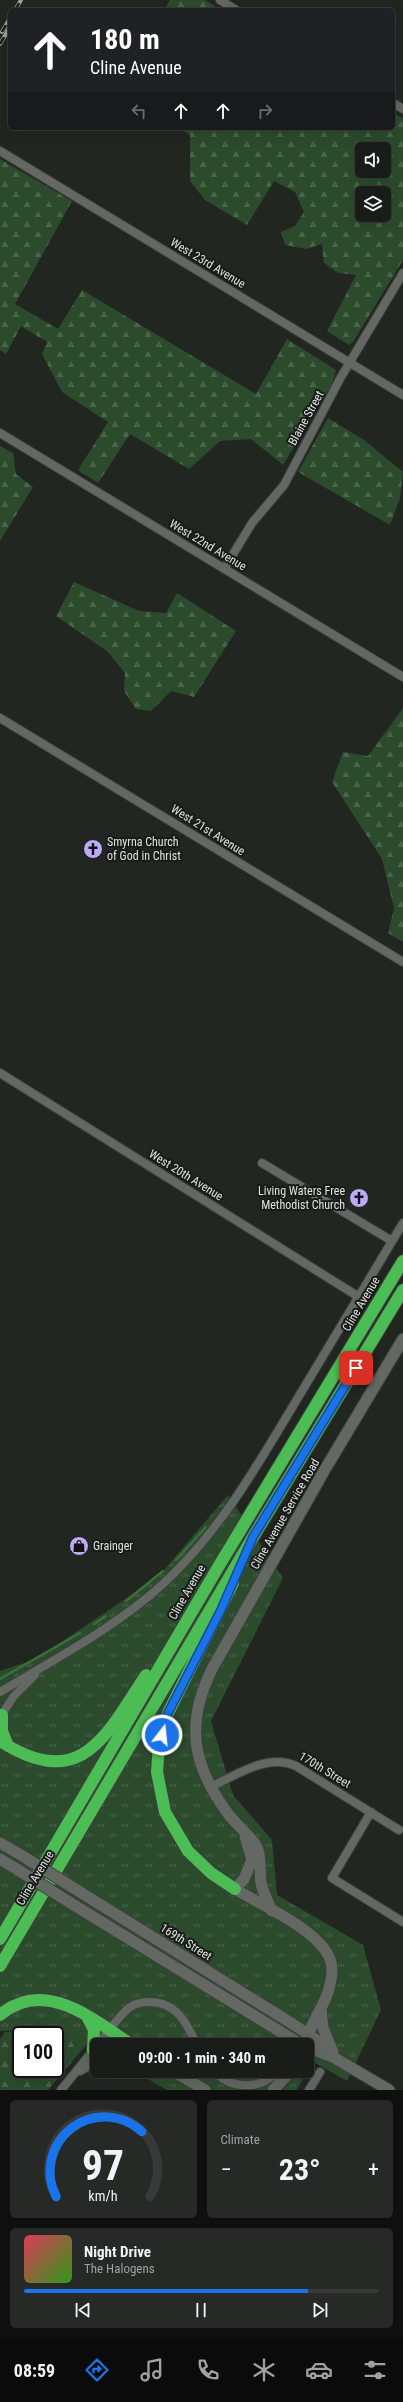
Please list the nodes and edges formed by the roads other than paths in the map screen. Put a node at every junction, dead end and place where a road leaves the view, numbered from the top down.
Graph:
1 (220, 0) edge
2 (233, 8) edge
3 (0, 151) edge
4 (403, 273) edge
5 (350, 363) junction
6 (403, 395) edge
7 (0, 433) edge
8 (224, 569) junction
9 (403, 677) edge
10 (0, 718) edge
11 (403, 962) edge
12 (0, 1073) edge
13 (262, 1163) dead end
14 (403, 1223) edge
15 (392, 1241) junction
16 (403, 1261) edge
17 (403, 1290) edge
18 (359, 1296) junction
19 (403, 1339) edge
20 (253, 1537) junction
21 (220, 1564) junction
22 (45, 1666) junction
23 (0, 1692) edge
24 (1, 1716) edge
25 (4, 1744) edge
26 (210, 1787) junction
27 (371, 1812) junction
28 (399, 1830) dead end
29 (245, 1835) junction
30 (0, 1843) edge
31 (0, 1859) edge
32 (235, 1889) junction
33 (272, 1911) junction
34 (403, 1922) edge
35 (0, 1939) edge
36 (0, 1966) edge
37 (321, 2009) junction
38 (0, 2015) edge
39 (86, 2015) junction
40 (273, 2028) junction
41 (110, 2030) junction
42 (95, 2038) edge
43 (105, 2038) edge
44 (122, 2038) edge
45 (193, 2038) edge
46 (279, 2038) edge
47 (292, 2038) edge
48 (295, 2038) edge
49 (305, 2038) edge
50 (314, 2042) edge
51 (90, 2058) edge
52 (336, 2059) junction
53 (320, 2072) dead end
54 (185, 2078) edge
55 (222, 2078) edge
56 (270, 2078) edge
57 (284, 2078) edge
58 (61, 2090) edge
59 (205, 2090) edge
60 (273, 2090) edge
61 (309, 2090) edge
62 (388, 2090) edge

1 - 2 street
3 - 5 street, West 23rd Avenue
4 - 5 street, Blaine Street
5 - 6 street, West 23rd Avenue
5 - 8 street, Blaine Street
7 - 8 street, West 22nd Avenue
8 - 9 street, West 22nd Avenue
10 - 11 street, West 21st Avenue
12 - 18 street, West 20th Avenue
13 - 15 street
14 - 15 street, Cline Avenue
15 - 18 street, Cline Avenue
16 - 21 highway, Cline Avenue
17 - 20 highway, Cline Avenue
18 - 22 street, Cline Avenue
19 - 26 main road, Cline Avenue Service Road
20 - 32 highway
20 - 36 highway, Cline Avenue
21 - 25 highway
21 - 35 highway, Cline Avenue
22 - 23 street, Cline Avenue
22 - 24 street, Cline Avenue
24 - 25 highway
26 - 27 street, 170th Street
26 - 29 main road, Cline Avenue Service Road
27 - 28 street, 170th Street
27 - 34 street
29 - 32 main road, Cline Avenue Service Road
29 - 33 main road, Cline Avenue Service Road
30 - 48 main road, 169th Street, bridge
31 - 40 main road, 169th Street, bridge
32 - 33 main road
33 - 37 main road
37 - 49 main road
37 - 52 main road
38 - 39 highway
39 - 41 highway
39 - 42 highway
40 - 46 main road
40 - 47 main road, 169th Street
41 - 43 street
41 - 44 highway
41 - 45 street
50 - 52 main road, 169th Street
51 - 58 street
52 - 62 main road, 169th Street
53 - 61 street
54 - 59 main road
55 - 56 street
57 - 60 main road

